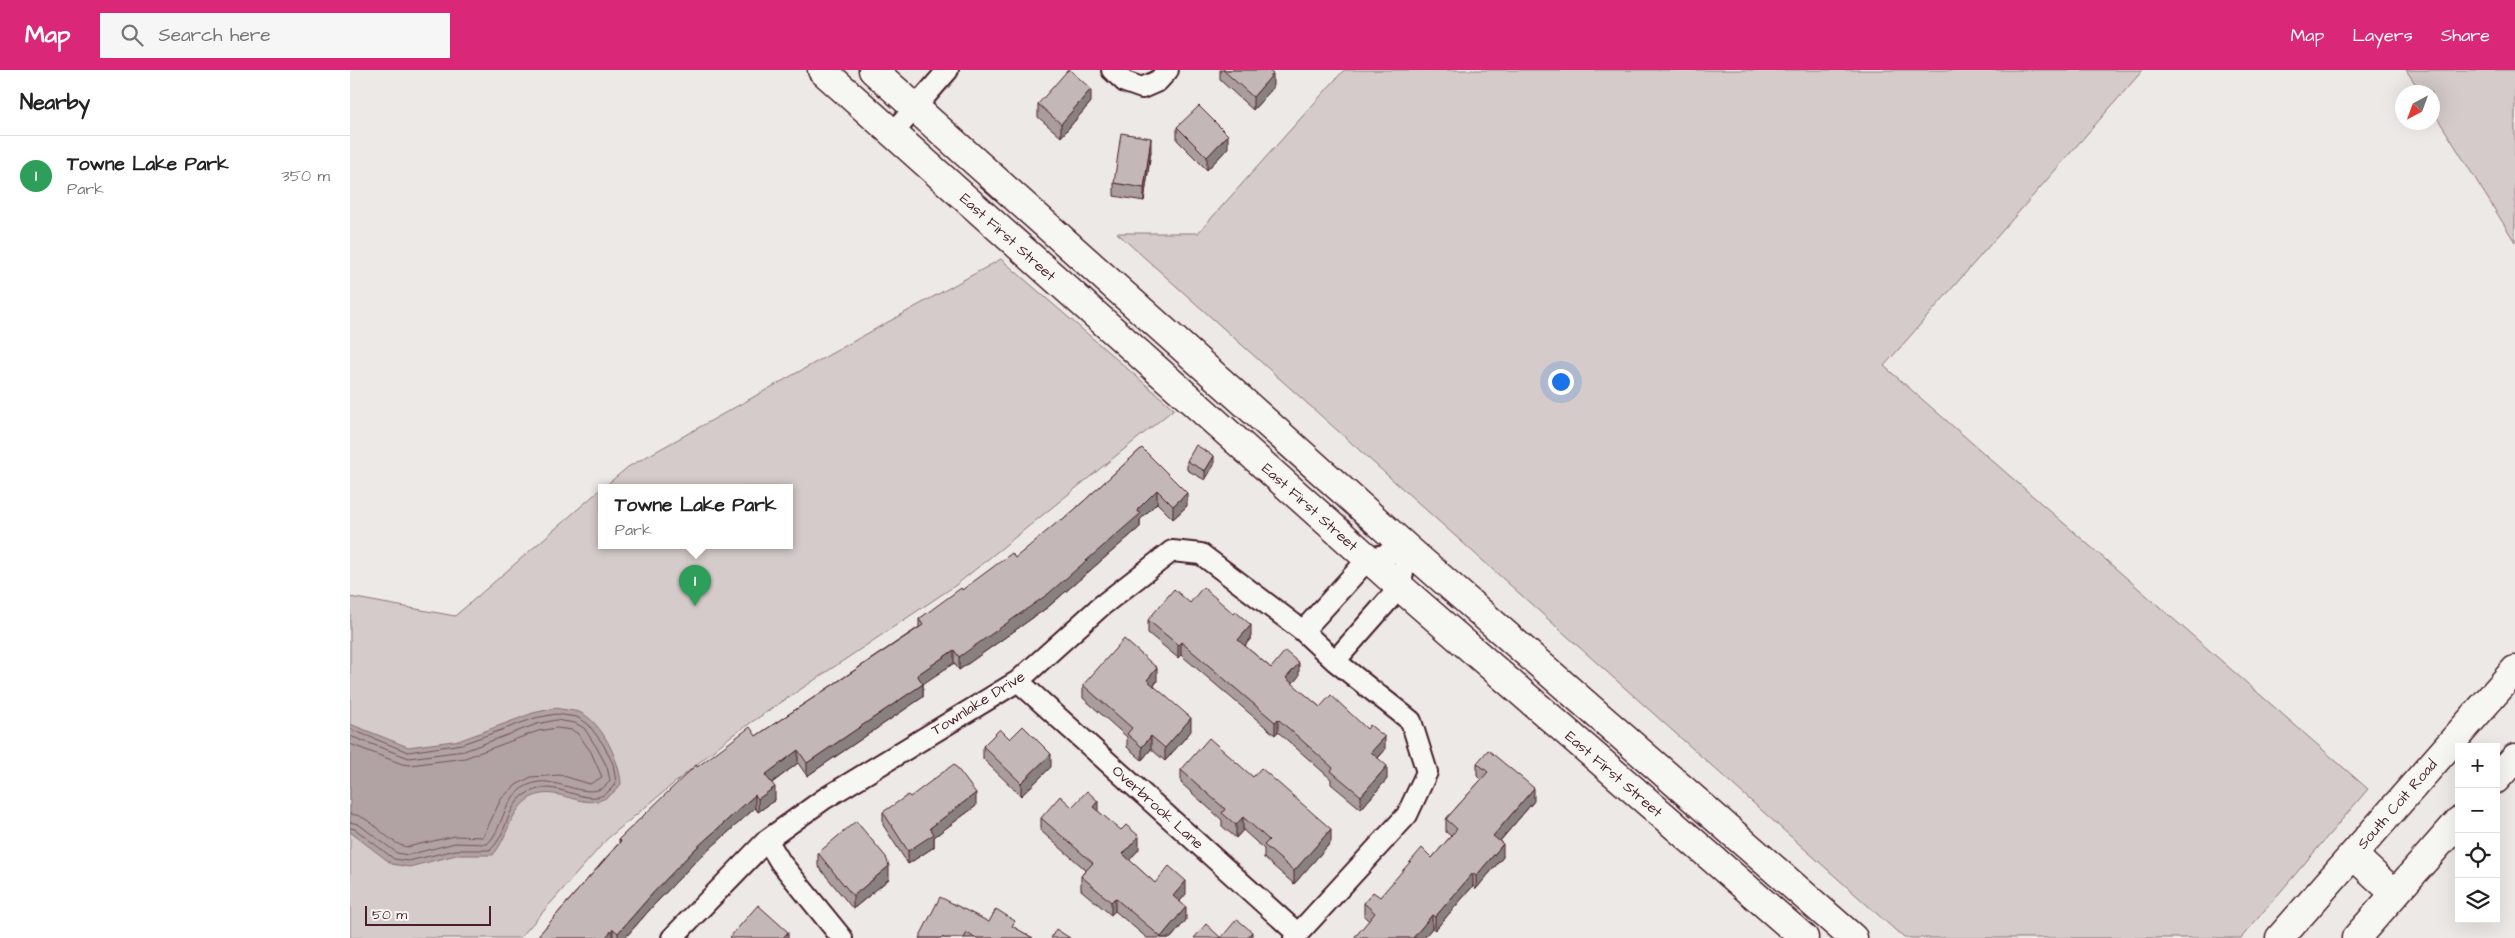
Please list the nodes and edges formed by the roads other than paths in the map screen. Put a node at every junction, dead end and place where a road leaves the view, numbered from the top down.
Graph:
1 (822, 70) edge
2 (873, 70) edge
3 (948, 70) edge
4 (1112, 70) edge
5 (1168, 70) edge
6 (915, 108) junction
7 (893, 133) junction
8 (1408, 549) junction
9 (1368, 558) junction
10 (1400, 588) junction
11 (1303, 631) junction
12 (1335, 661) junction
13 (2515, 670) edge
14 (1018, 680) junction
15 (2515, 758) edge
16 (2500, 775) edge
17 (2455, 826) edge
18 (766, 840) junction
19 (2353, 855) junction
20 (2395, 894) junction
21 (1296, 936) edge
22 (672, 938) edge
23 (842, 938) edge
24 (1804, 938) edge
25 (1853, 938) edge
26 (2280, 938) edge
27 (2356, 938) edge

1 - 7 main road, East First Street
2 - 6 main road
3 - 6 street
4 - 5 street
6 - 7 street
6 - 8 main road
7 - 9 main road, East First Street
8 - 9 street
8 - 10 street
8 - 25 main road
9 - 10 main road, East First Street
9 - 11 street
10 - 12 street
10 - 24 main road, East First Street
11 - 12 street, Townlake Drive
11 - 14 street, Townlake Drive
12 - 21 street, Townlake Drive
13 - 19 main road, South Coit Road
14 - 18 street, Townlake Drive
14 - 21 street, Overbrook Lane
15 - 16 main road
17 - 20 main road
18 - 22 street, Townlake Drive
18 - 23 street
19 - 20 main road
19 - 26 main road, South Coit Road
20 - 27 main road

